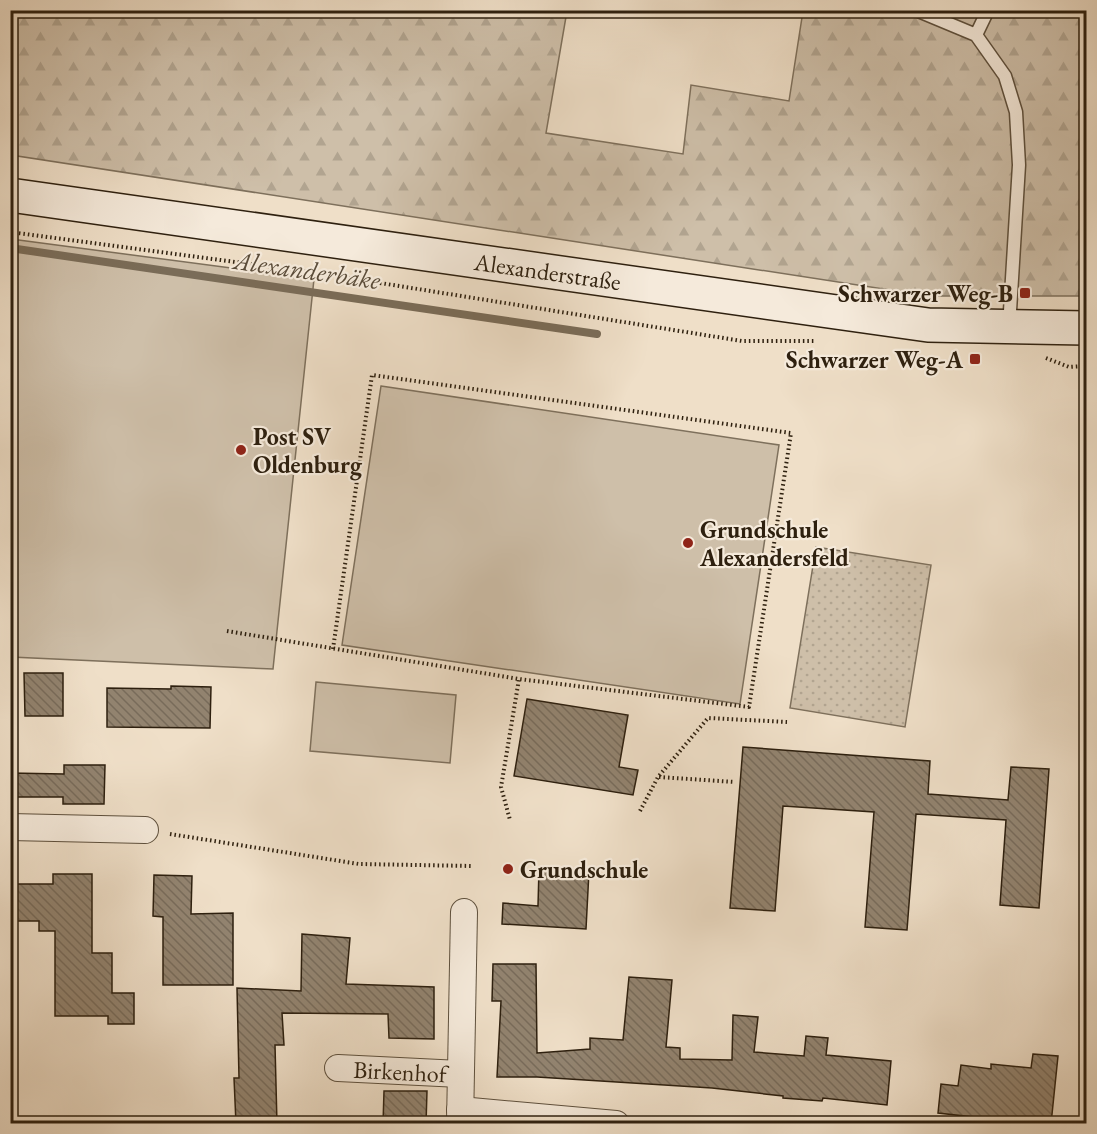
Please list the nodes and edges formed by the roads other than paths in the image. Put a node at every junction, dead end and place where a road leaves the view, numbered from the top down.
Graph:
1 (916, 10) edge
2 (988, 10) edge
3 (976, 35) junction
4 (10, 195) edge
5 (1086, 328) edge
6 (1009, 329) junction
7 (10, 827) edge
8 (145, 830) road end
9 (464, 912) dead end
10 (338, 1068) dead end
11 (460, 1074) junction
12 (460, 1117) edge
13 (616, 1124) edge

1 - 3 lane
2 - 3 lane
3 - 6 lane
4 - 6 main road, Alexanderstraße
5 - 6 main road, Alexanderstraße
7 - 8 street
9 - 11 street
10 - 11 street, Birkenhof
11 - 12 street
12 - 13 street

